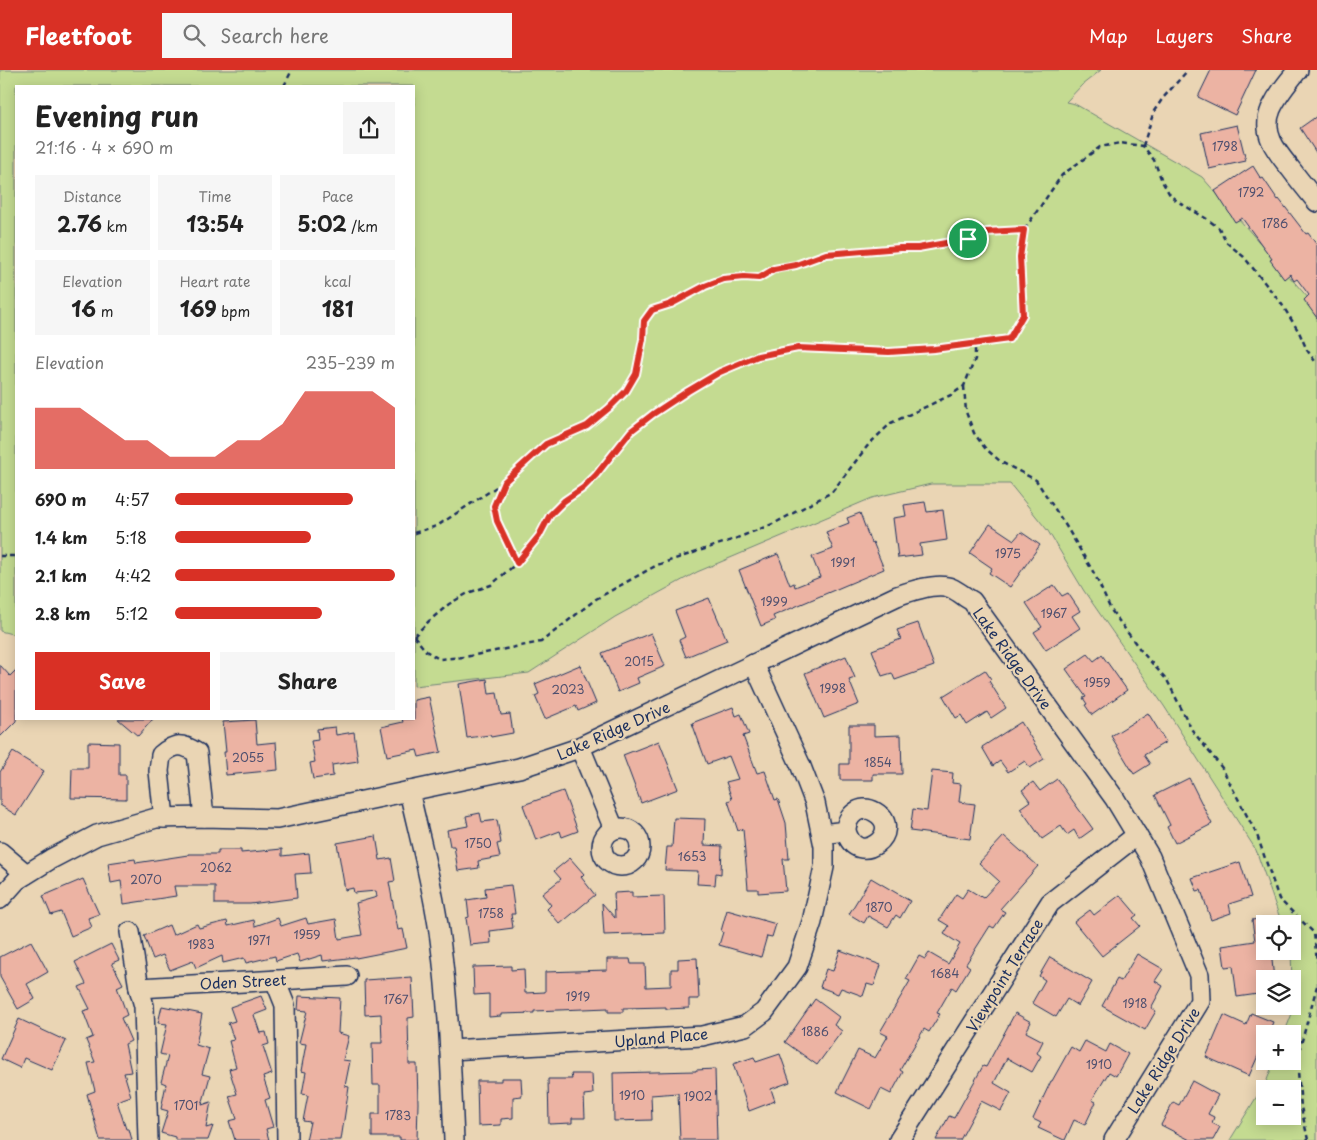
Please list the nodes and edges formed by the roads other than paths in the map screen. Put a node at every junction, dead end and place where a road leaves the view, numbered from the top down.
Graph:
1 (1298, 70) edge
2 (1317, 202) edge
3 (754, 664) junction
4 (580, 747) junction
5 (409, 791) junction
6 (204, 817) junction
7 (164, 818) junction
8 (614, 829) dead end
9 (846, 831) dead end
10 (822, 834) junction
11 (1137, 835) junction
12 (0, 852) edge
13 (26, 874) junction
14 (0, 899) edge
15 (130, 932) dead end
16 (347, 976) dead end
17 (275, 980) junction
18 (139, 988) junction
19 (450, 1050) junction
20 (148, 1140) edge
21 (287, 1140) edge
22 (454, 1140) edge
23 (899, 1140) edge
24 (1114, 1140) edge

1 - 2 street
3 - 4 street, Lake Ridge Drive
3 - 10 street, Upland Place
3 - 11 street, Lake Ridge Drive
4 - 5 street, Lake Ridge Drive
4 - 8 street
5 - 6 street, Lake Ridge Drive
5 - 19 street
6 - 7 street, Lake Ridge Drive
6 - 7 street
7 - 13 street, Lake Ridge Drive
9 - 10 street
10 - 19 street, Upland Place
11 - 23 street, Viewpoint Terrace
11 - 24 street, Lake Ridge Drive
12 - 13 street
13 - 14 street, Lake Ridge Drive
15 - 18 street
16 - 17 street, Oden Street
17 - 18 street, Oden Street
17 - 21 street
18 - 20 street
19 - 22 street

